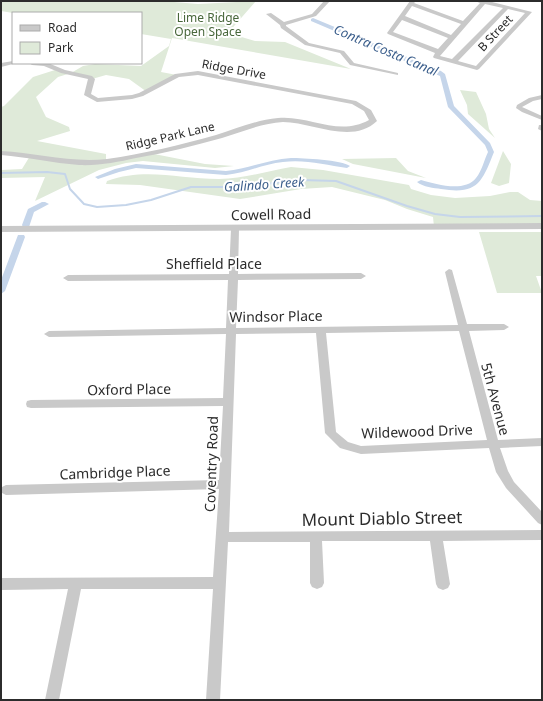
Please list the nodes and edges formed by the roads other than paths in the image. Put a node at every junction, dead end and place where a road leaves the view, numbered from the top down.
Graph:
1 (327, 1) edge
2 (478, 1) edge
3 (412, 2) edge
4 (485, 2) edge
5 (507, 7) junction
6 (269, 14) dead end
7 (401, 18) junction
8 (283, 24) junction
9 (465, 24) junction
10 (452, 38) junction
11 (439, 52) junction
12 (454, 61) junction
13 (12, 63) edge
14 (45, 64) edge
15 (1, 65) edge
16 (396, 74) dead end
17 (542, 97) edge
18 (542, 118) edge
19 (343, 130) joint
20 (1, 153) edge
21 (542, 226) edge
22 (1, 229) edge
23 (234, 229) junction
24 (448, 272) dead end
25 (233, 276) junction
26 (361, 276) dead end
27 (68, 278) dead end
28 (462, 327) junction
29 (504, 327) dead end
30 (321, 329) junction
31 (231, 330) junction
32 (49, 334) dead end
33 (228, 402) junction
34 (30, 404) dead end
35 (542, 442) edge
36 (493, 443) junction
37 (225, 484) junction
38 (6, 490) dead end
39 (542, 520) edge
40 (542, 535) edge
41 (436, 536) junction
42 (222, 537) junction
43 (316, 537) junction
44 (76, 583) junction
45 (219, 583) junction
46 (317, 583) dead end
47 (1, 584) edge
48 (443, 584) dead end
49 (52, 700) edge
50 (213, 700) edge

1 - 8 street
2 - 4 street
3 - 7 street
3 - 9 street
4 - 5 street
4 - 9 street
5 - 12 street
5 - 12 street, B Street
6 - 8 street
7 - 10 street
7 - 11 street
8 - 16 street
9 - 10 street
10 - 11 street
11 - 12 street
13 - 15 street
14 - 19 street, Ridge Drive
17 - 18 street
19 - 20 street, Ridge Park Lane
21 - 23 street, Cowell Road
22 - 23 street, Cowell Road
23 - 25 street, Coventry Road
24 - 28 street, 5th Avenue
25 - 26 street, Sheffield Place
25 - 27 street, Sheffield Place
25 - 31 street, Coventry Road
28 - 29 street, Windsor Place
28 - 30 street, Windsor Place
28 - 36 street, 5th Avenue
30 - 31 street, Windsor Place
30 - 36 street, Wildewood Drive
31 - 32 street, Windsor Place
31 - 33 street, Coventry Road
33 - 34 street, Oxford Place
33 - 37 street, Coventry Road
35 - 36 street, Wildewood Drive
36 - 39 street, 5th Avenue
37 - 38 street, Cambridge Place
37 - 42 street, Coventry Road
40 - 41 street, Mount Diablo Street
41 - 43 street, Mount Diablo Street
41 - 48 street
42 - 43 street, Mount Diablo Street
42 - 45 street, Coventry Road
43 - 46 street
44 - 45 street
44 - 47 street
44 - 49 street
45 - 50 street, Coventry Road

